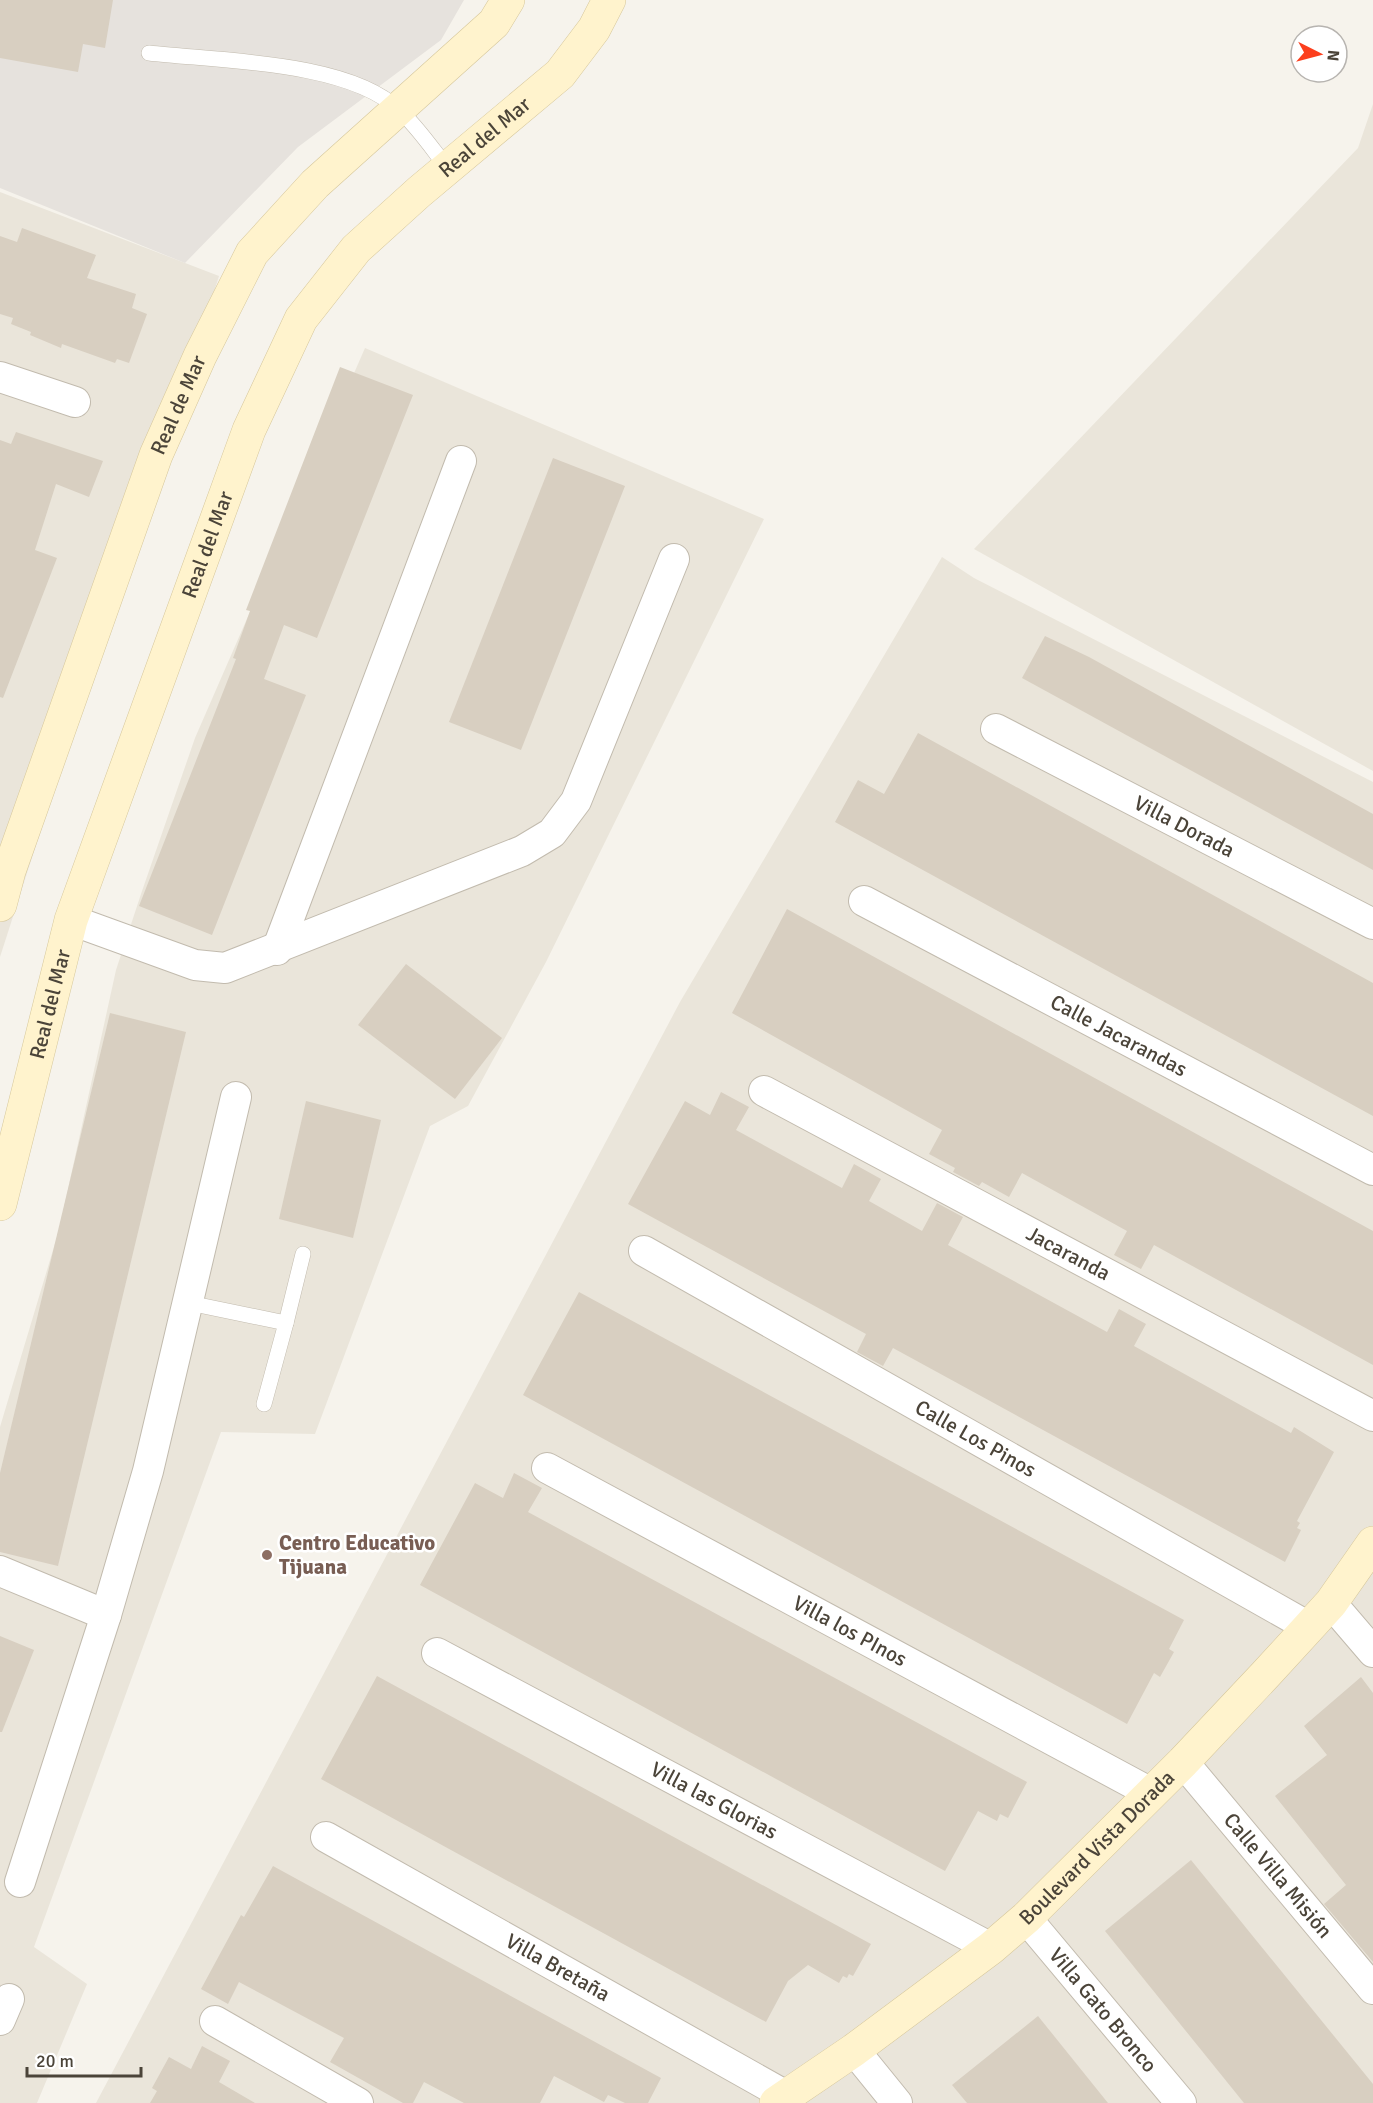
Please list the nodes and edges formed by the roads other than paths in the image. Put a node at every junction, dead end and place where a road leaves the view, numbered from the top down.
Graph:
1 (508, 0) edge
2 (609, 0) edge
3 (149, 53) dead end
4 (399, 109) junction
5 (449, 170) junction
6 (0, 377) edge
7 (75, 402) dead end
8 (462, 461) dead end
9 (674, 558) dead end
10 (996, 729) dead end
11 (864, 901) dead end
12 (0, 904) edge
13 (71, 920) junction
14 (1373, 924) edge
15 (276, 950) junction
16 (764, 1091) dead end
17 (236, 1097) dead end
18 (1373, 1170) edge
19 (0, 1204) edge
20 (644, 1251) dead end
21 (303, 1254) dead end
22 (189, 1303) junction
23 (286, 1323) junction
24 (264, 1404) dead end
25 (1373, 1416) edge
26 (547, 1468) dead end
27 (1373, 1544) edge
28 (0, 1571) edge
29 (1330, 1603) junction
30 (106, 1615) junction
31 (1307, 1626) junction
32 (438, 1653) dead end
33 (1373, 1653) edge
34 (1183, 1762) junction
35 (1151, 1793) junction
36 (326, 1837) dead end
37 (20, 1882) dead end
38 (1026, 1918) junction
39 (991, 1948) junction
40 (1373, 1989) edge
41 (215, 2021) dead end
42 (854, 2050) junction
43 (782, 2100) edge
44 (358, 2103) edge
45 (897, 2103) edge
46 (1181, 2103) edge

1 - 4 street, Real de Mar
2 - 5 street, Real del Mar
3 - 4 lane
4 - 5 lane
4 - 12 street, Real de Mar
5 - 13 street, Real del Mar
6 - 7 street
8 - 15 street
9 - 15 street
10 - 14 street, Villa Dorada
11 - 18 street, Calle Jacarandas
13 - 15 street
13 - 19 street, Real del Mar
16 - 25 street, Jacaranda
17 - 22 street
20 - 31 street, Calle Los Pinos
21 - 23 lane
22 - 23 lane
22 - 30 street
23 - 24 lane
26 - 35 street, Villa los PInos
27 - 29 street, Boulevard Vista Dorada
28 - 30 street
29 - 31 street, Boulevard Vista Dorada
29 - 33 street
30 - 37 street
31 - 34 street, Boulevard Vista Dorada
32 - 39 street, Villa las Glorias
34 - 35 street, Boulevard Vista Dorada
34 - 40 street, Calle Villa Misión
35 - 38 street, Boulevard Vista Dorada
36 - 43 street, Villa Bretaña
38 - 39 street, Boulevard Vista Dorada
38 - 46 street, Villa Gato Bronco
39 - 42 street, Boulevard Vista Dorada
41 - 44 street
42 - 43 street, Boulevard Vista Dorada
42 - 45 street

